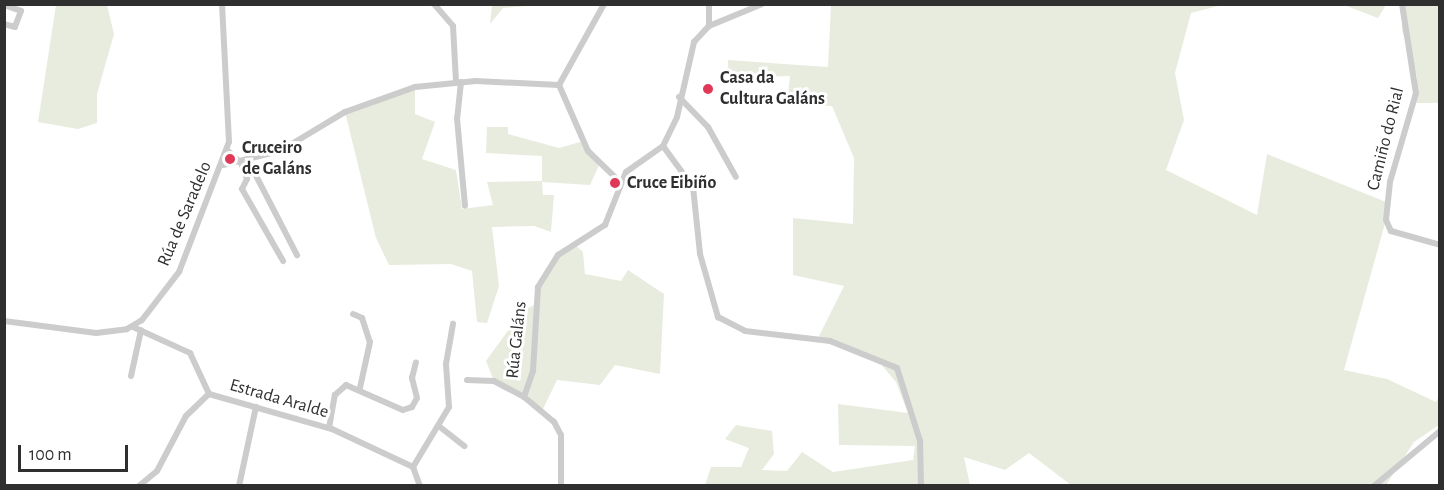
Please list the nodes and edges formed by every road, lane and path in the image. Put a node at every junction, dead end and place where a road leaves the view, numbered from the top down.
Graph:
1 (222, 4) edge
2 (434, 4) edge
3 (604, 4) edge
4 (709, 4) edge
5 (762, 4) edge
6 (1402, 4) edge
7 (4, 5) edge
8 (5, 26) edge
9 (709, 26) junction
10 (459, 82) junction
11 (560, 85) junction
12 (679, 97) junction
13 (663, 146) junction
14 (228, 151) junction
15 (249, 162) junction
16 (241, 163) junction
17 (224, 165) junction
18 (736, 177) dead end
19 (619, 181) junction
20 (465, 206) dead end
21 (1440, 245) edge
22 (297, 255) dead end
23 (284, 261) dead end
24 (353, 314) dead end
25 (4, 321) edge
26 (453, 324) dead end
27 (133, 327) junction
28 (141, 330) junction
29 (416, 362) dead end
30 (131, 376) dead end
31 (466, 380) dead end
32 (360, 388) junction
33 (209, 394) junction
34 (524, 397) junction
35 (256, 408) junction
36 (440, 427) junction
37 (329, 428) junction
38 (1440, 431) edge
39 (464, 446) dead end
40 (413, 468) junction
41 (139, 486) edge
42 (239, 486) edge
43 (420, 486) edge
44 (561, 486) edge
45 (921, 486) edge
46 (1374, 486) edge

1 - 14 street, Rúa de Saradelo
2 - 10 street
3 - 11 street
4 - 9 street
5 - 9 street
6 - 21 street, Camiño do Rial
7 - 8 street
9 - 12 street
10 - 11 street
10 - 15 street
10 - 20 street
11 - 19 street
12 - 13 street
12 - 18 street
13 - 19 street
13 - 45 street
14 - 16 street
14 - 17 street, Rúa de Saradelo
15 - 16 street
15 - 22 street
16 - 17 street
16 - 23 street
17 - 27 street, Rúa de Saradelo
19 - 34 street, Rúa Galáns
24 - 32 street
25 - 27 street
26 - 36 street
27 - 28 street, Estrada Aralde
28 - 30 street
28 - 33 street, Estrada Aralde
29 - 32 street
31 - 34 street
32 - 37 street
33 - 35 street, Estrada Aralde
33 - 41 street
34 - 44 street, Rúa Galáns
35 - 37 street, Estrada Aralde
35 - 42 street
36 - 39 street
36 - 40 street
37 - 40 street, Estrada Aralde
38 - 46 street
40 - 43 street

